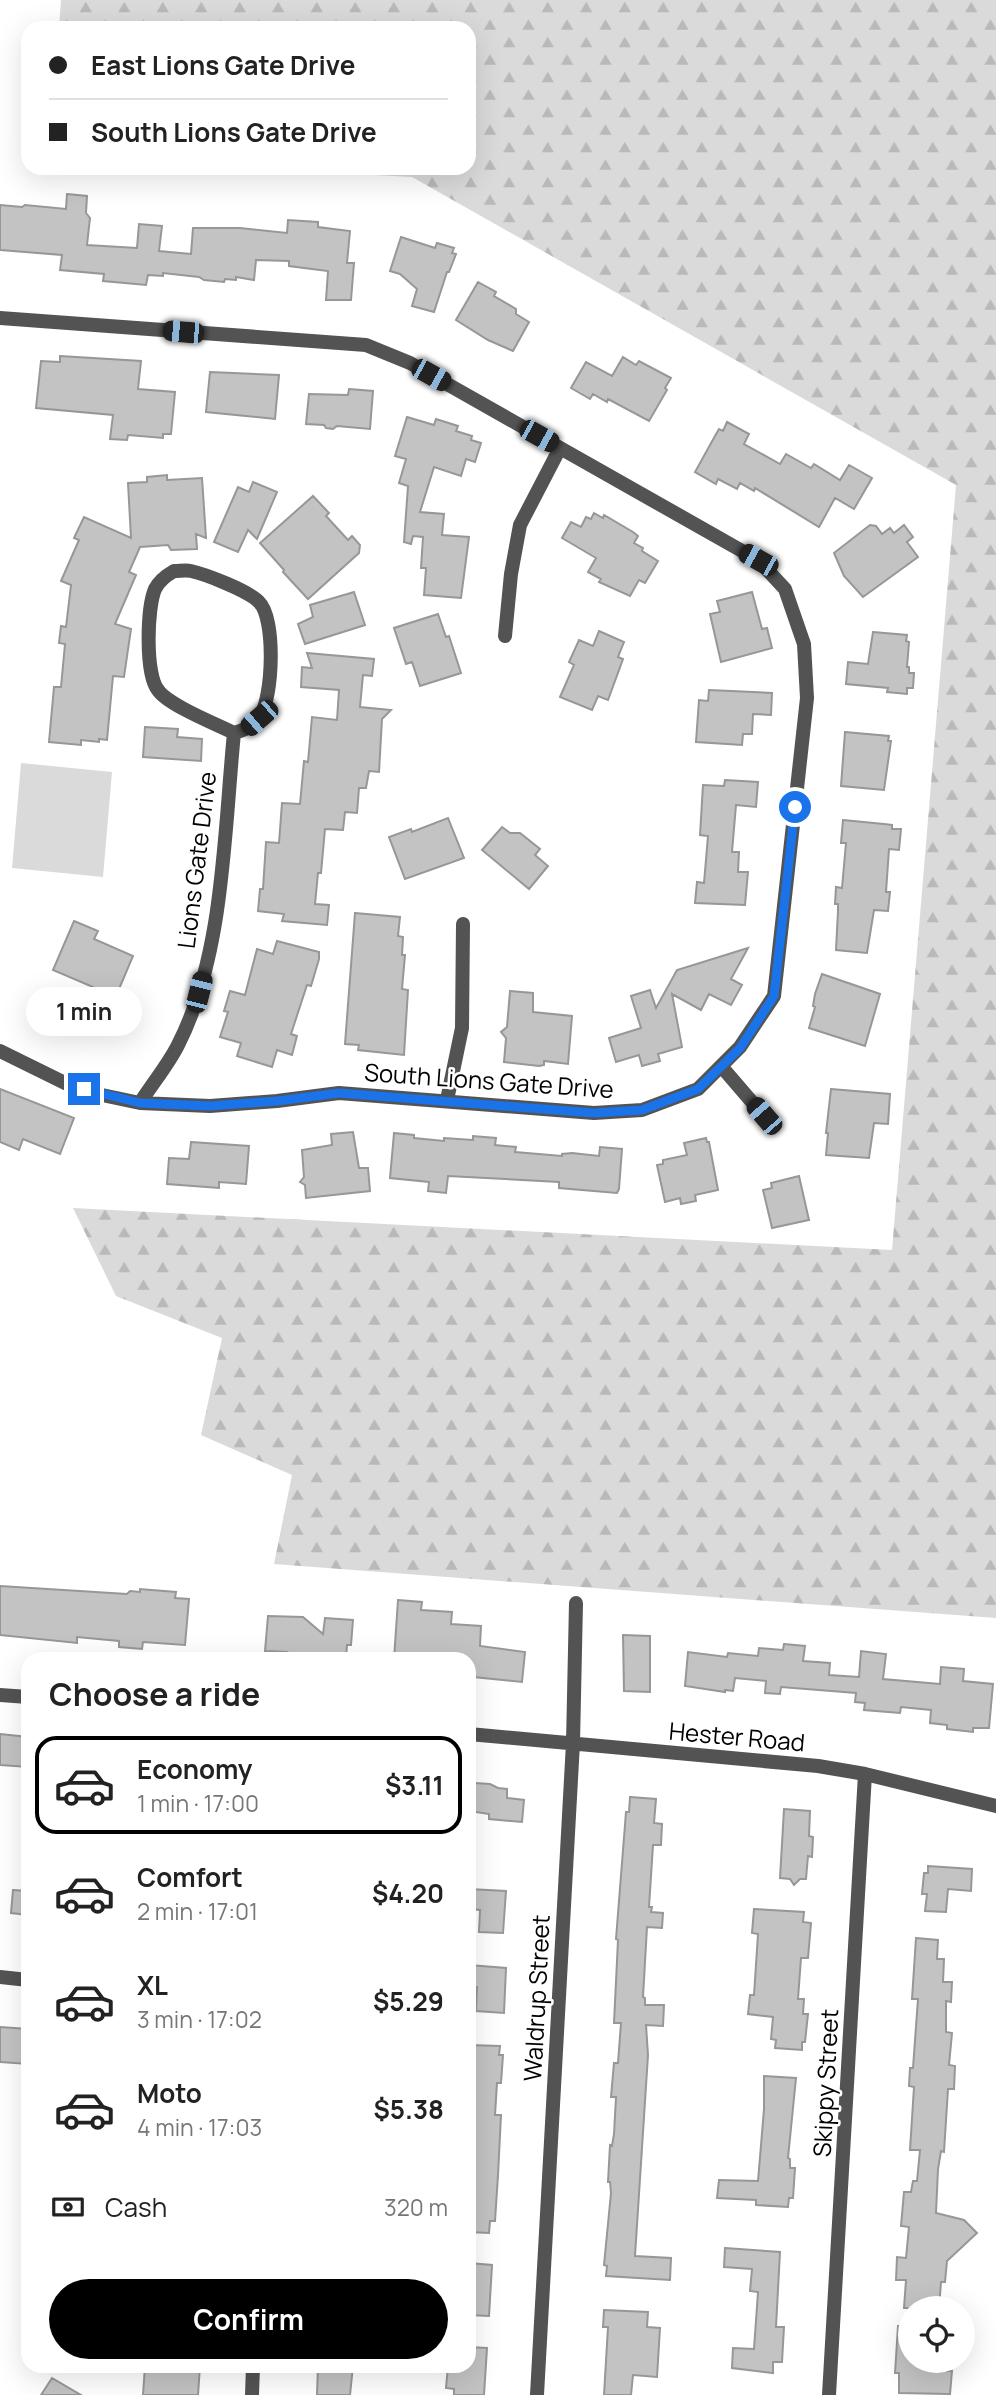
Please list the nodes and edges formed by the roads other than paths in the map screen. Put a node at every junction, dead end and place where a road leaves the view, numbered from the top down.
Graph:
1 (0, 318) edge
2 (560, 448) junction
3 (505, 636) dead end
4 (233, 733) junction
5 (463, 925) dead end
6 (0, 1051) edge
7 (721, 1066) junction
8 (447, 1100) junction
9 (140, 1103) junction
10 (764, 1116) dead end
11 (576, 1603) dead end
12 (0, 1695) edge
13 (21, 1696) edge
14 (476, 1735) edge
15 (573, 1743) junction
16 (865, 1774) junction
17 (996, 1806) edge
18 (0, 1977) edge
19 (21, 1979) edge
20 (253, 2373) edge
21 (252, 2395) edge
22 (537, 2395) edge
23 (830, 2395) edge

1 - 2 street
2 - 3 street
2 - 7 street, South Lions Gate Drive
4 - 4 street
4 - 9 street, Lions Gate Drive
5 - 8 street
6 - 9 street, South Lions Gate Drive
7 - 8 street, South Lions Gate Drive
7 - 10 street
8 - 9 street, South Lions Gate Drive
11 - 15 street, Waldrup Street
12 - 13 street
14 - 15 street, Hester Road
15 - 16 street, Hester Road
15 - 22 street, Waldrup Street
16 - 17 street, Hester Road
16 - 23 street, Skippy Street
18 - 19 street
20 - 21 street

